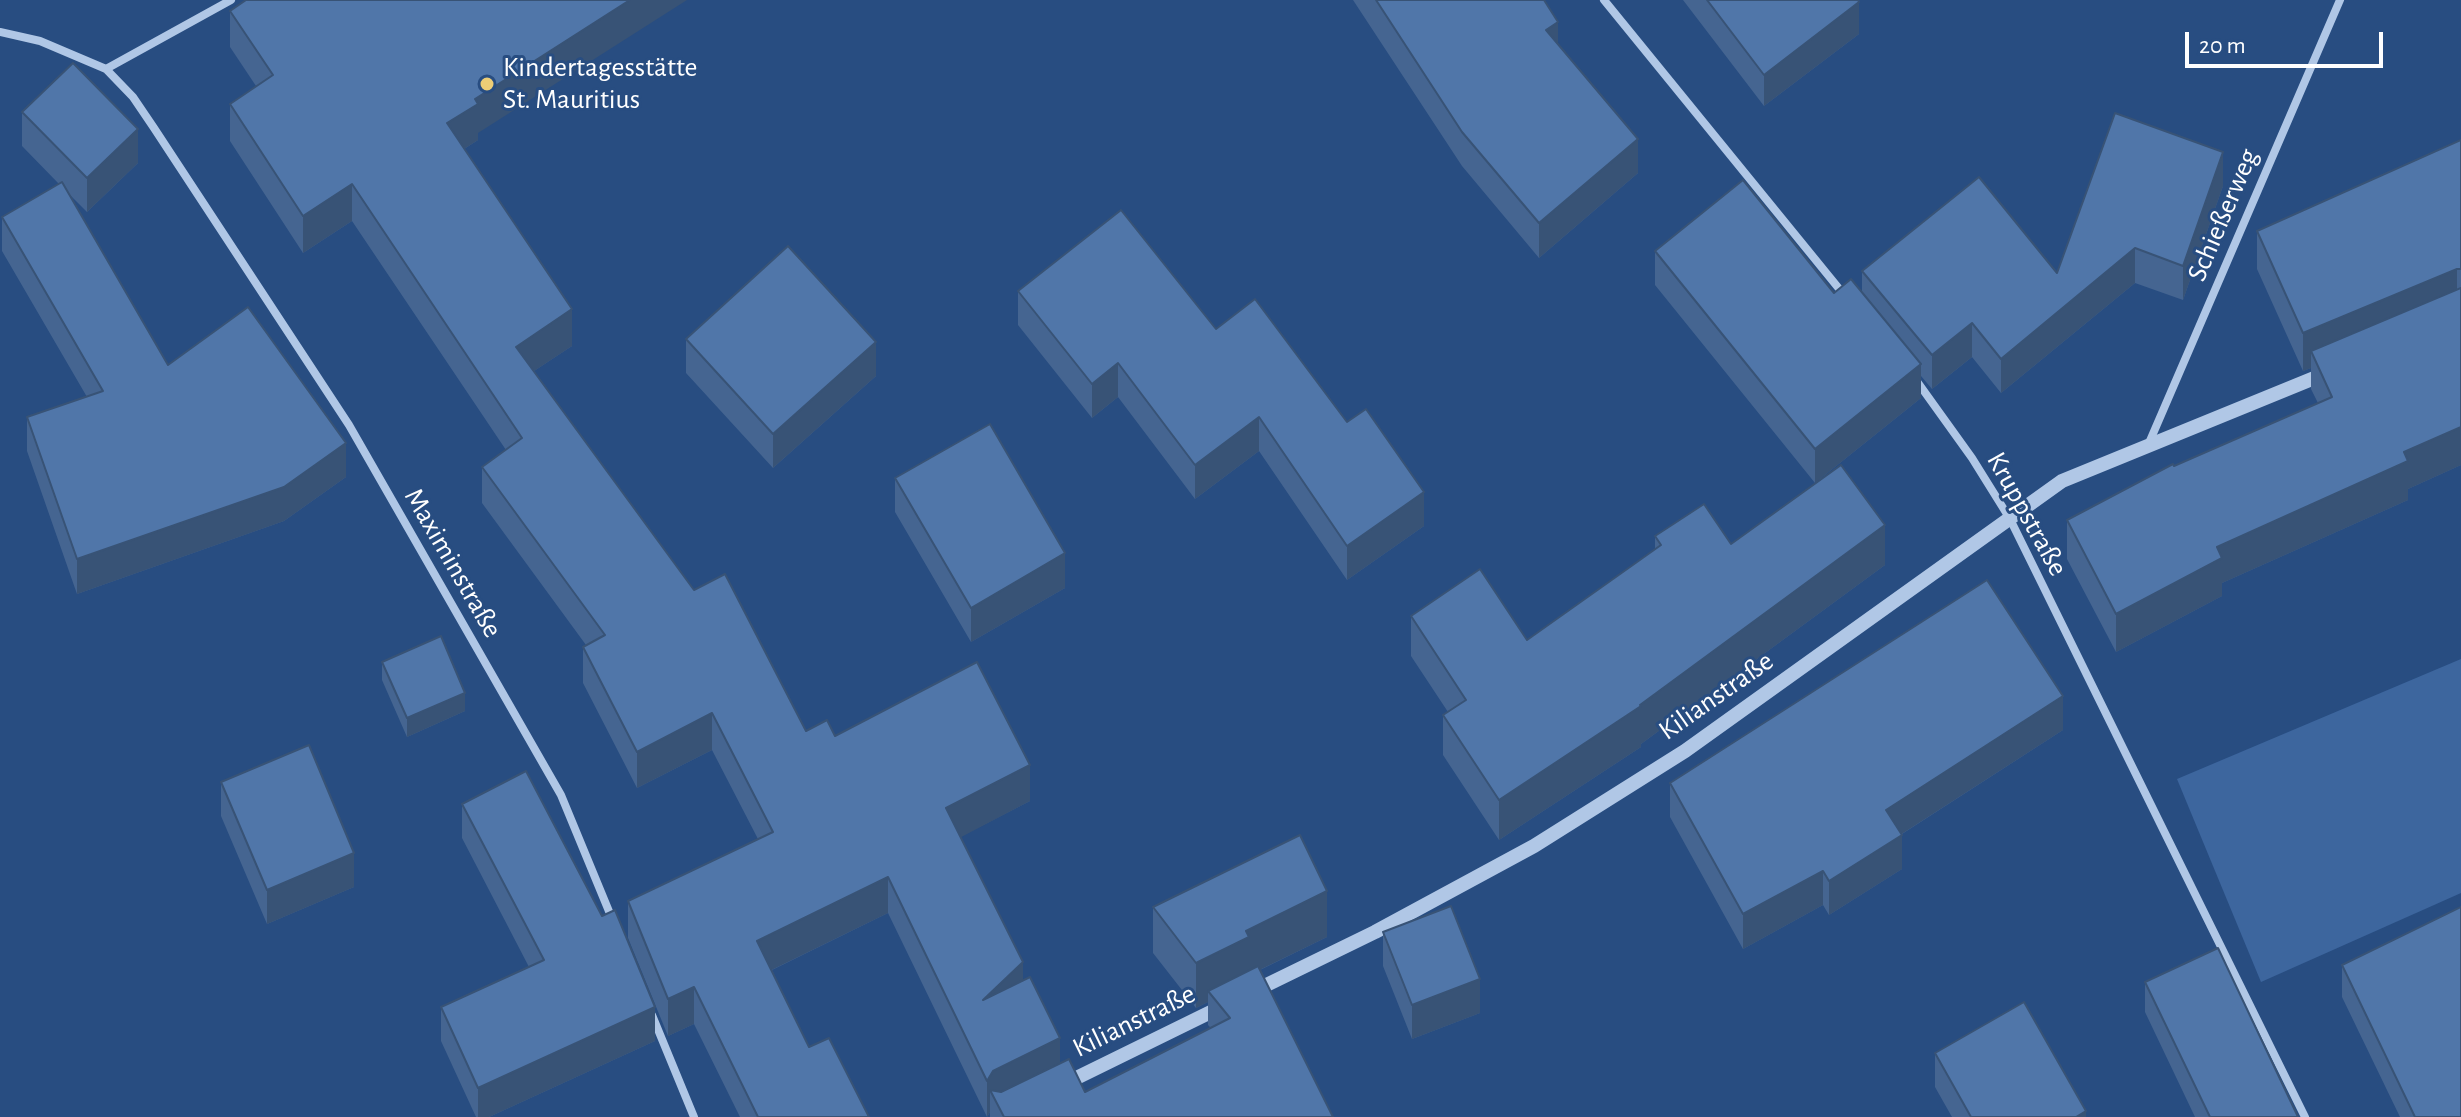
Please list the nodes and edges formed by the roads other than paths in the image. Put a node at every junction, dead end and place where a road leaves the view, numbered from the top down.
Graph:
1 (231, 0) edge
2 (1604, 0) edge
3 (2340, 0) edge
4 (0, 32) edge
5 (106, 69) junction
6 (1848, 299) edge
7 (2347, 365) edge
8 (1908, 371) edge
9 (2147, 448) junction
10 (2010, 519) junction
11 (616, 927) edge
12 (646, 1000) edge
13 (1053, 1090) edge
14 (694, 1117) edge
15 (2305, 1117) edge

1 - 5 street
2 - 6 street
3 - 9 street, Schießerweg
4 - 5 street, Maximinstraße
5 - 11 street, Maximinstraße
7 - 9 street, Kilianstraße
8 - 10 street, Kruppstraße
9 - 10 street, Kilianstraße
10 - 13 street, Kilianstraße
10 - 15 street, Kruppstraße
12 - 14 street

